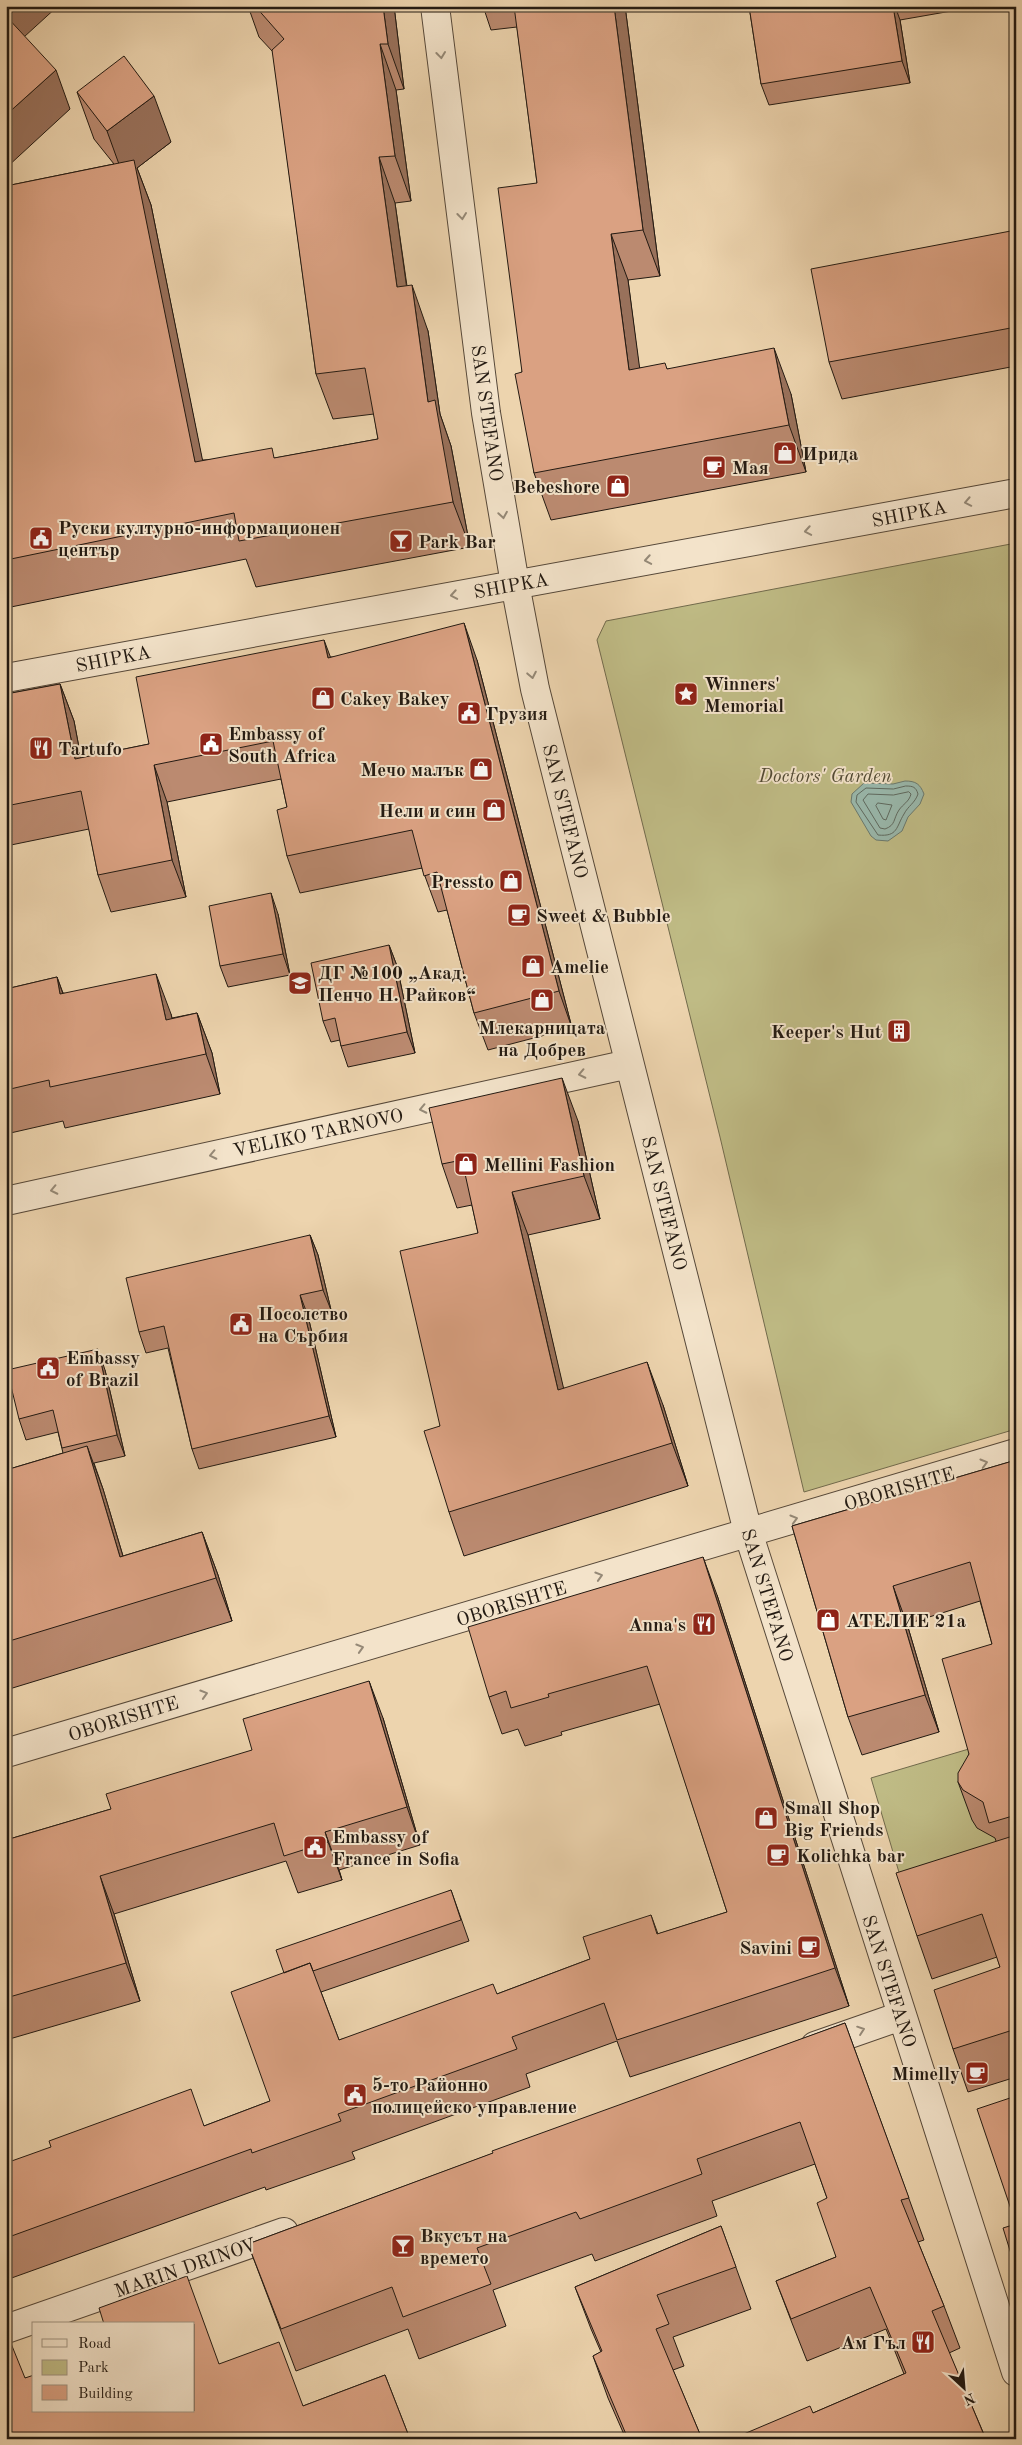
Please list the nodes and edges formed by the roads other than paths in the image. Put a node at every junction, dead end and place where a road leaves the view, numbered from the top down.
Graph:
1 (435, 6) edge
2 (1016, 492) edge
3 (514, 584) junction
4 (6, 678) edge
5 (629, 1064) junction
6 (6, 1201) edge
7 (1016, 1453) edge
8 (748, 1532) junction
9 (6, 1753) edge
10 (901, 2016) junction
11 (790, 2055) edge
12 (303, 2225) edge
13 (6, 2329) edge
14 (1016, 2372) edge

1 -> 3 street, SAN STEFANO
2 -> 3 street, SHIPKA
3 -> 4 street, SHIPKA
3 -> 5 street, SAN STEFANO
5 -> 6 street, VELIKO TARNOVO
5 - 8 street, SAN STEFANO
8 -> 7 street, OBORISHTE
9 -> 8 street, OBORISHTE
8 - 10 street, SAN STEFANO
11 -> 10 street
10 - 14 street, SAN STEFANO
12 - 13 street, MARIN DRINOV

